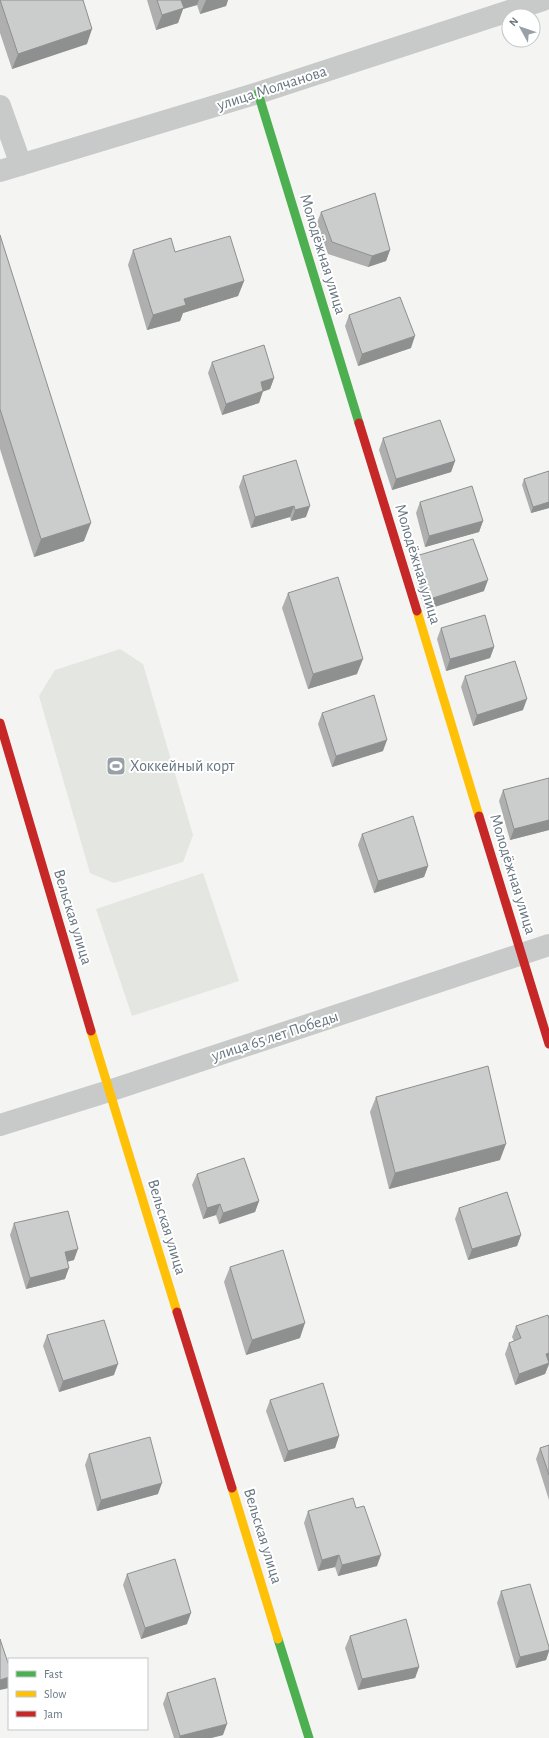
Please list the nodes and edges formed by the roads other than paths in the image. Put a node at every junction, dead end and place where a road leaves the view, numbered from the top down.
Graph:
1 (543, 0) edge
2 (258, 93) junction
3 (0, 106) edge
4 (21, 166) junction
5 (0, 171) edge
6 (0, 723) edge
7 (549, 945) edge
8 (522, 954) junction
9 (549, 1044) edge
10 (109, 1091) junction
11 (0, 1125) edge
12 (309, 1738) edge

1 - 2 street, улица Молчанова
2 - 4 street, улица Молчанова
2 - 8 street, Молодёжная улица
3 - 4 street
4 - 5 street, улица Молчанова
6 - 10 street, Вельская улица
7 - 8 street, улица 65 лет Победы
8 - 9 street, Молодёжная улица
8 - 10 street, улица 65 лет Победы
10 - 11 street, улица 65 лет Победы
10 - 12 street, Вельская улица

